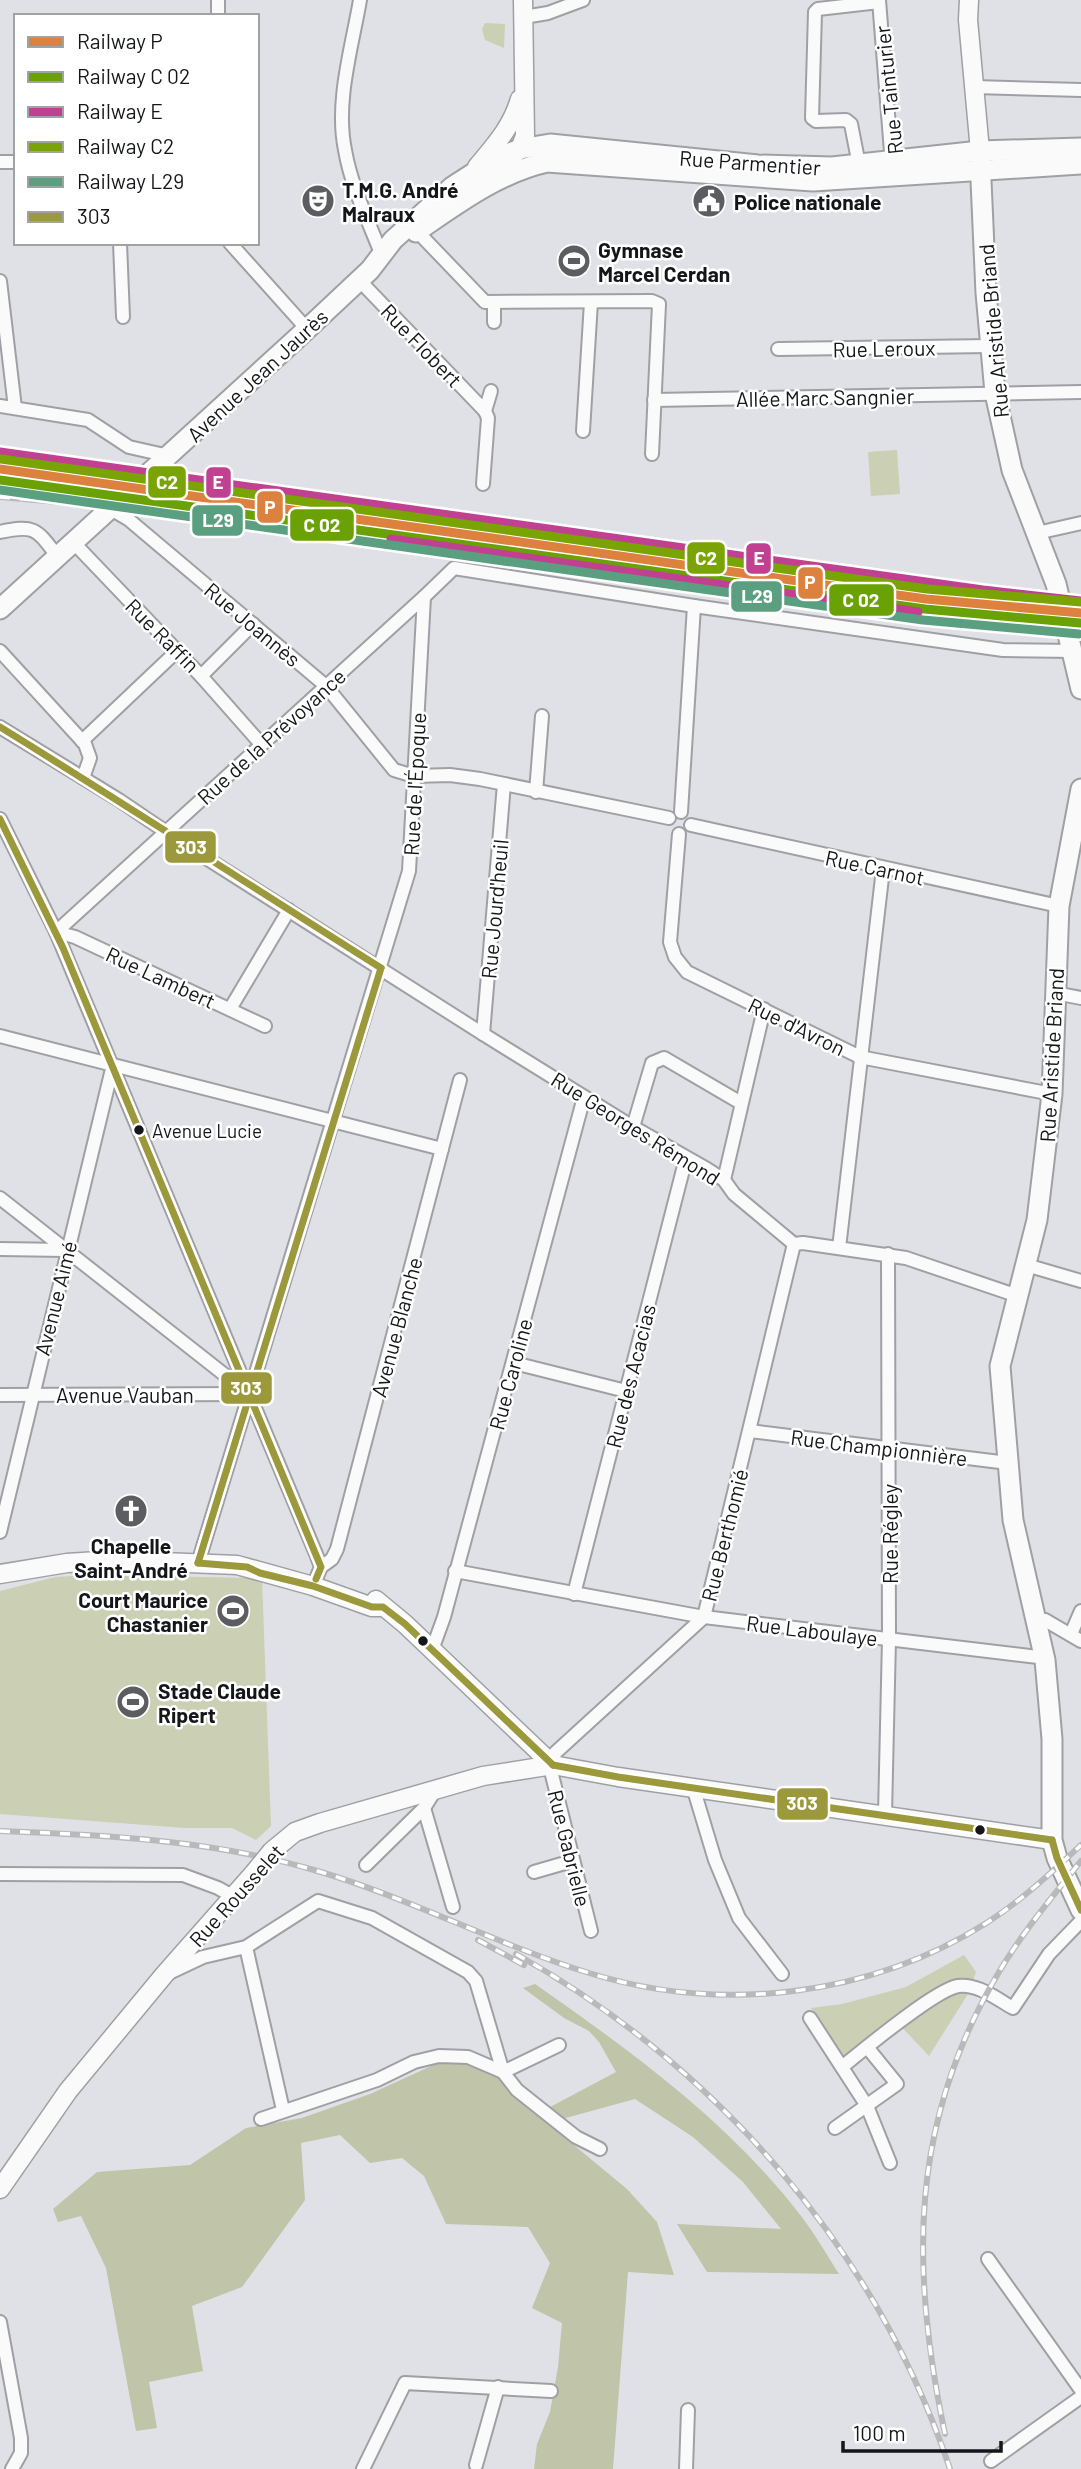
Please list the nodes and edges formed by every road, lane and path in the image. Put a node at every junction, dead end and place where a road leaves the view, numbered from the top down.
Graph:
1 (360, 0) edge
2 (583, 0) edge
3 (960, 0) edge
4 (969, 0) edge
5 (879, 1) edge
6 (524, 5) edge
7 (968, 20) junction
8 (974, 87) junction
9 (1081, 90) edge
10 (520, 118) junction
11 (520, 149) junction
12 (1081, 149) edge
13 (549, 153) junction
14 (1081, 164) edge
15 (900, 169) junction
16 (980, 170) junction
17 (866, 171) junction
18 (472, 173) junction
19 (468, 197) junction
20 (414, 228) junction
21 (120, 245) edge
22 (232, 245) edge
23 (382, 257) junction
24 (359, 280) junction
25 (0, 281) edge
26 (592, 302) junction
27 (494, 303) junction
28 (123, 317) dead end
29 (494, 322) dead end
30 (307, 329) junction
31 (990, 346) junction
32 (778, 349) dead end
33 (491, 391) dead end
34 (1081, 392) edge
35 (995, 393) junction
36 (654, 400) junction
37 (0, 406) edge
38 (15, 408) junction
39 (485, 411) junction
40 (583, 431) dead end
41 (652, 454) dead end
42 (169, 456) junction
43 (483, 484) dead end
44 (111, 509) junction
45 (1081, 523) edge
46 (0, 532) edge
47 (1037, 533) junction
48 (74, 543) junction
49 (58, 557) junction
50 (425, 597) junction
51 (694, 606) junction
52 (3, 607) edge
53 (253, 624) junction
54 (0, 651) edge
55 (1074, 651) junction
56 (177, 652) junction
57 (201, 676) junction
58 (326, 685) junction
59 (1081, 689) edge
60 (542, 716) dead end
61 (0, 727) edge
62 (82, 741) junction
63 (261, 744) junction
64 (414, 776) junction
65 (83, 778) junction
66 (504, 784) junction
67 (1081, 789) edge
68 (537, 792) junction
69 (681, 812) junction
70 (669, 818) junction
71 (0, 819) edge
72 (691, 825) junction
73 (166, 832) junction
74 (679, 834) junction
75 (883, 869) junction
76 (1059, 906) junction
77 (289, 910) junction
78 (56, 932) junction
79 (381, 968) junction
80 (1055, 993) junction
81 (1081, 998) edge
82 (230, 1009) junction
83 (764, 1009) junction
84 (265, 1026) dead end
85 (484, 1034) junction
86 (0, 1037) edge
87 (860, 1057) junction
88 (113, 1065) junction
89 (460, 1080) dead end
90 (1052, 1094) junction
91 (584, 1097) junction
92 (741, 1103) junction
93 (333, 1120) junction
94 (633, 1127) junction
95 (442, 1149) junction
96 (686, 1158) junction
97 (724, 1180) junction
98 (0, 1198) edge
99 (794, 1244) junction
100 (838, 1248) junction
101 (0, 1249) edge
102 (66, 1250) junction
103 (888, 1254) junction
104 (1026, 1265) junction
105 (1081, 1281) edge
106 (1018, 1296) junction
107 (514, 1363) junction
108 (626, 1391) junction
109 (250, 1394) junction
110 (0, 1395) edge
111 (32, 1395) junction
112 (750, 1431) junction
113 (888, 1449) junction
114 (1008, 1463) junction
115 (0, 1532) edge
116 (198, 1563) junction
117 (455, 1571) junction
118 (0, 1574) edge
119 (317, 1577) junction
120 (574, 1594) junction
121 (1081, 1611) edge
122 (704, 1618) junction
123 (1037, 1619) junction
124 (1076, 1637) edge
125 (889, 1639) junction
126 (432, 1650) junction
127 (1045, 1660) junction
128 (553, 1765) junction
129 (693, 1787) junction
130 (436, 1789) junction
131 (424, 1808) junction
132 (885, 1814) junction
133 (1052, 1840) junction
134 (572, 1861) junction
135 (366, 1865) dead end
136 (534, 1872) dead end
137 (0, 1874) edge
138 (234, 1897) junction
139 (1079, 1901) edge
140 (453, 1907) dead end
141 (1081, 1922) edge
142 (591, 1931) dead end
143 (246, 1947) junction
144 (782, 1974) dead end
145 (164, 1975) junction
146 (810, 2018) dead end
147 (559, 2045) dead end
148 (867, 2046) junction
149 (842, 2067) junction
150 (503, 2073) junction
151 (867, 2106) junction
152 (283, 2110) junction
153 (261, 2119) dead end
154 (835, 2128) dead end
155 (600, 2149) dead end
156 (890, 2163) dead end
157 (0, 2189) edge
158 (988, 2259) dead end
159 (0, 2322) edge
160 (498, 2387) junction
161 (1081, 2390) edge
162 (551, 2391) dead end
163 (1081, 2397) edge
164 (688, 2410) dead end
165 (991, 2461) dead end
166 (476, 2465) dead end
167 (12, 2469) edge
168 (363, 2469) edge
169 (686, 2469) edge

1 - 23 street
2 - 6 street
3 - 7 main road, Rue Aristide Briand
4 - 7 main road, Rue Aristide Briand
5 - 15 street, Rue Tainturier
5 - 17 street
6 - 10 main road
7 - 8 main road, Rue Aristide Briand
8 - 9 street
8 - 16 main road, Rue Aristide Briand
10 - 11 main road
10 - 13 main road
10 - 18 main road
11 - 13 main road, Rue Parmentier
11 - 18 main road, Avenue Jean Jaurès
11 - 19 main road
12 - 16 main road
13 - 17 main road, Rue Parmentier
13 - 19 main road, Avenue Jean Jaurès
14 - 16 main road
15 - 16 main road
15 - 16 main road
15 - 17 main road, Rue Parmentier
16 - 31 main road, Rue Aristide Briand
18 - 20 main road, Avenue Jean Jaurès
19 - 20 main road, Avenue Jean Jaurès
20 - 23 main road, Avenue Jean Jaurès
20 - 27 street
21 - 28 street
22 - 30 street
23 - 24 main road, Avenue Jean Jaurès
24 - 30 main road, Avenue Jean Jaurès
24 - 39 street, Rue Flobert
25 - 38 street
26 - 27 street
26 - 36 street
26 - 40 street
27 - 29 street
30 - 42 main road, Avenue Jean Jaurès
31 - 32 street, Rue Leroux
31 - 35 main road, Rue Aristide Briand
33 - 39 street
34 - 35 street, Allée Marc Sangnier
35 - 36 street, Allée Marc Sangnier
35 - 47 main road, Rue Aristide Briand
36 - 41 street
37 - 38 street
38 - 42 street
39 - 43 street
42 - 44 main road, Avenue Jean Jaurès
44 - 48 main road, Avenue Jean Jaurès
44 - 53 street, Rue Joannès
45 - 47 street
46 - 49 street
47 - 55 main road, Rue Aristide Briand
48 - 49 main road, Avenue Jean Jaurès
48 - 56 street, Rue Raffin
49 - 52 main road, Avenue Jean Jaurès
50 - 51 street, Rue de la Prévoyance
50 - 58 street, Rue de la Prévoyance
50 - 64 street, Rue de l'Époque
51 - 55 street
51 - 69 street
53 - 57 street, Rue Raffin
53 - 58 street, Rue Joannès
54 - 62 street
55 - 59 main road, Rue Aristide Briand
56 - 57 street, Rue Raffin
56 - 62 street
57 - 63 street
58 - 63 street, Rue de la Prévoyance
58 - 64 street, Rue Joannès
60 - 68 street
61 - 65 street, Rue Georges Rémond
62 - 65 street
63 - 73 street, Rue de la Prévoyance
64 - 66 street
64 - 79 street, Rue de l'Époque
65 - 73 street, Rue Georges Rémond
66 - 68 street
66 - 85 street, Rue Jourd'heuil
67 - 76 main road, Rue Aristide Briand
68 - 70 street
69 - 70 street
69 - 72 street
70 - 74 street
71 - 78 street
72 - 74 street
72 - 75 street, Rue Carnot
73 - 77 street, Rue Georges Rémond
73 - 78 street, Rue de la Prévoyance
74 - 83 street, Rue d'Avron
75 - 76 street, Rue Carnot
75 - 87 street
76 - 80 main road, Rue Aristide Briand
77 - 79 street, Rue Georges Rémond
77 - 82 street
78 - 82 street, Rue Lambert
78 - 88 street
79 - 85 street, Rue Georges Rémond
79 - 93 street, Rue de l'Époque
80 - 81 street
80 - 90 main road, Rue Aristide Briand
82 - 84 street, Rue Lambert
83 - 87 street, Rue d'Avron
83 - 92 street
85 - 91 street, Rue Georges Rémond
86 - 88 street
87 - 90 street, Rue d'Avron
87 - 100 street
88 - 93 street
88 - 102 street, Avenue Aimé
88 - 109 street
89 - 95 street, Avenue Blanche
90 - 104 main road, Rue Aristide Briand
91 - 94 street, Rue Georges Rémond
91 - 107 street, Rue Caroline
92 - 94 street
92 - 97 street
93 - 95 street
93 - 109 street, Rue de l'Époque
94 - 96 street, Rue Georges Rémond
95 - 119 street, Avenue Blanche
96 - 97 street, Rue Georges Rémond
96 - 108 street, Rue des Acacias
97 - 99 street, Rue Georges Rémond
98 - 102 street
99 - 100 street
99 - 112 street, Rue Berthomié
100 - 103 street
101 - 102 street
102 - 109 street
102 - 111 street, Avenue Aimé
103 - 106 street
103 - 113 street, Rue Régley
104 - 105 street
104 - 106 main road, Rue Aristide Briand
106 - 114 main road, Rue Aristide Briand
107 - 108 street
107 - 117 street, Rue Caroline
108 - 120 street, Rue des Acacias
109 - 111 street, Avenue Vauban
109 - 116 street, Rue de l'Époque
109 - 119 street
110 - 111 street, Avenue Vauban
111 - 115 street, Avenue Aimé
112 - 113 street, Rue Championnière
112 - 122 street, Rue Berthomié
113 - 114 street, Rue Championnière
113 - 125 street, Rue Régley
114 - 123 main road, Rue Aristide Briand
116 - 118 main road
116 - 119 main road
117 - 120 street, Rue Laboulaye
117 - 126 street, Rue Caroline
119 - 126 main road
120 - 122 street, Rue Laboulaye
121 - 124 street
122 - 125 street, Rue Laboulaye
122 - 128 street, Rue Berthomié
123 - 124 street
123 - 127 main road, Rue Aristide Briand
125 - 127 street, Rue Laboulaye
125 - 132 street, Rue Régley
126 - 128 main road
127 - 133 main road, Rue Aristide Briand
128 - 129 main road
128 - 130 main road, Rue Rousselet
128 - 134 street, Rue Gabrielle
129 - 132 main road
129 - 144 street
130 - 131 street
130 - 138 main road, Rue Rousselet, bridge
131 - 135 street
131 - 140 street
132 - 133 main road
133 - 139 main road
134 - 136 street
134 - 142 street, Rue Gabrielle
137 - 138 street
138 - 145 main road, Rue Rousselet
141 - 148 street
143 - 145 street
143 - 150 street
143 - 152 street
145 - 157 main road, Rue Rousselet
146 - 149 street
147 - 150 street
148 - 149 street
148 - 151 street
149 - 151 street
150 - 152 street
150 - 155 street
151 - 154 street
151 - 156 street
152 - 153 street
158 - 161 street
159 - 167 street
160 - 162 street
160 - 166 street
160 - 168 street
163 - 165 street
164 - 169 street

